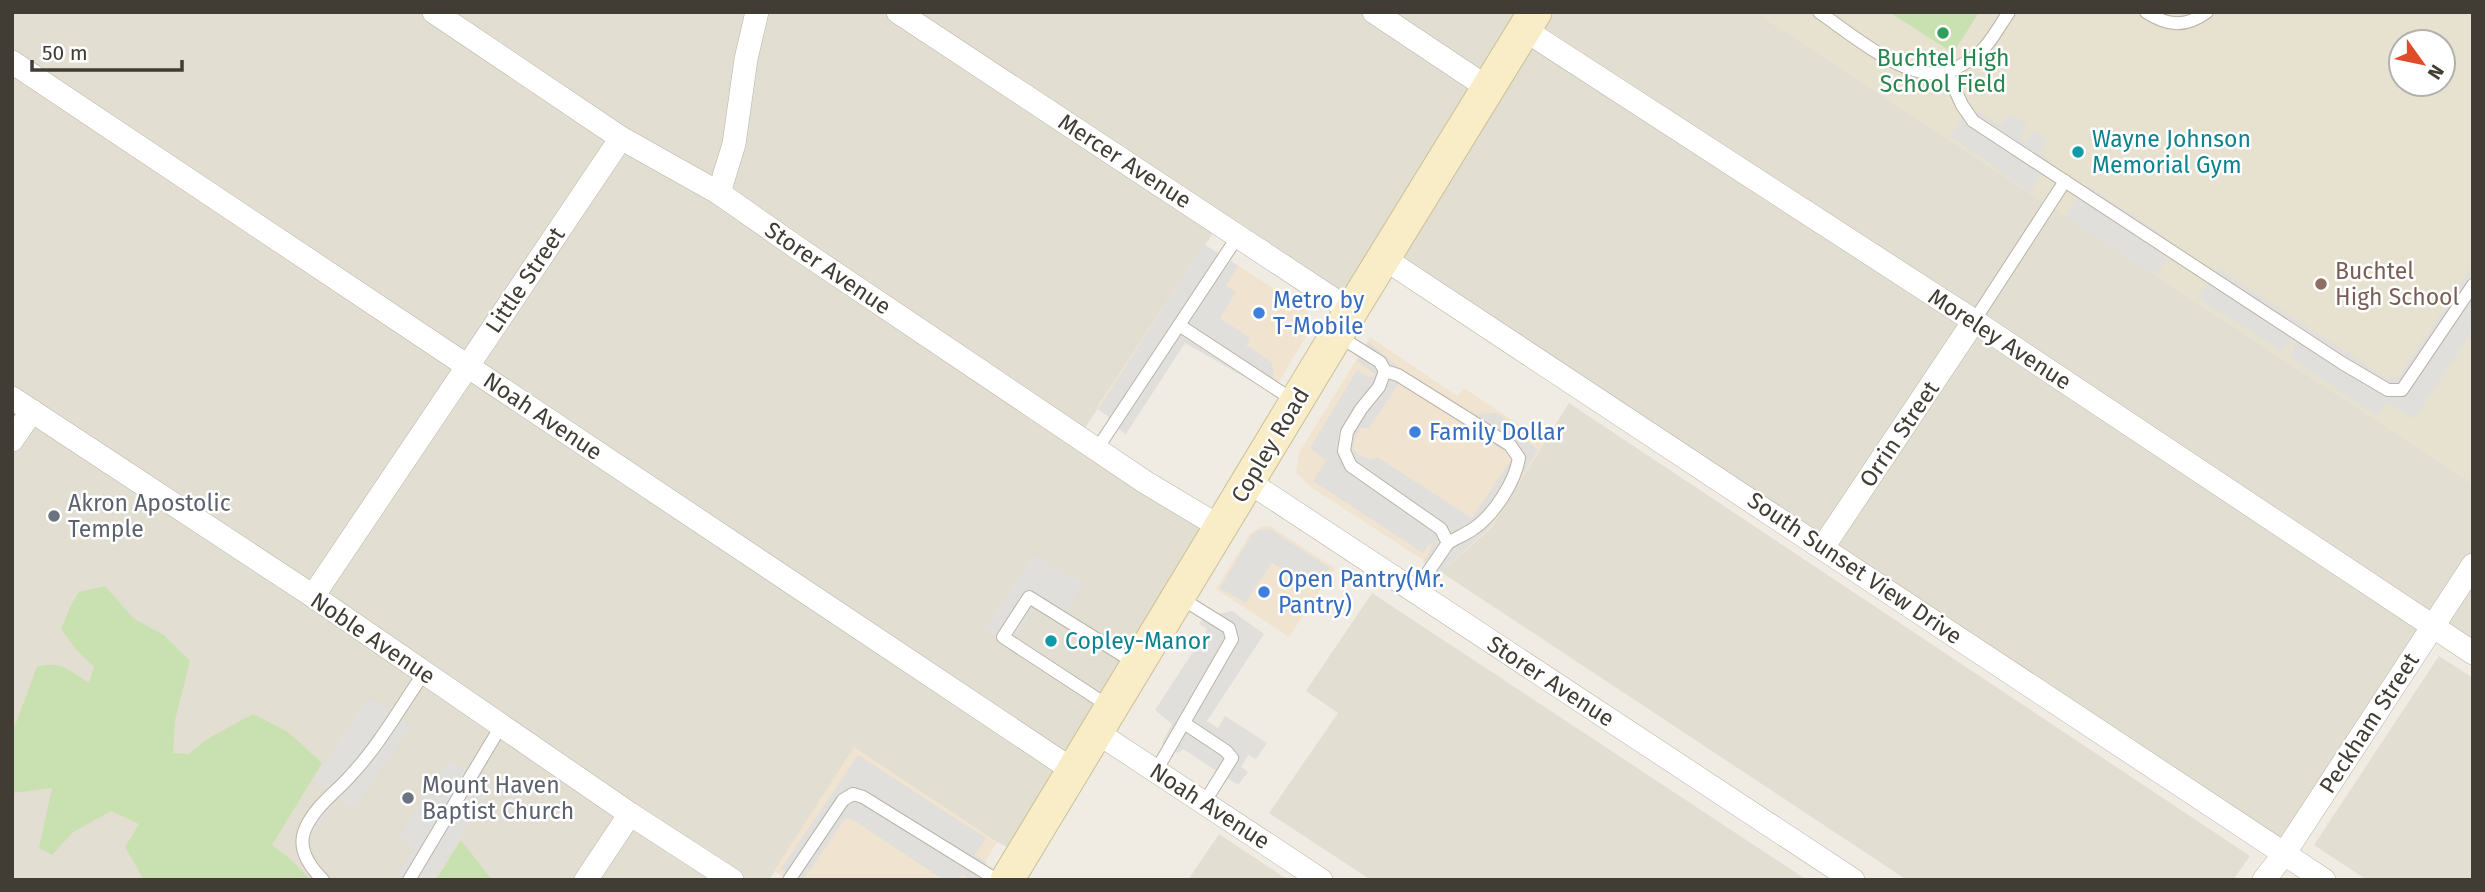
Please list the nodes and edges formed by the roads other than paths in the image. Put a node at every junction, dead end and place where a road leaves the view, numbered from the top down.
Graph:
1 (434, 12) edge
2 (757, 12) edge
3 (898, 12) edge
4 (1374, 12) edge
5 (1819, 12) edge
6 (2009, 12) edge
7 (2146, 12) edge
8 (2207, 12) edge
9 (1530, 21) edge
10 (12, 62) edge
11 (1947, 72) junction
12 (1488, 88) junction
13 (621, 138) junction
14 (2065, 181) junction
15 (719, 193) junction
16 (1238, 236) junction
17 (1385, 258) junction
18 (2473, 285) edge
19 (1974, 321) junction
20 (1344, 323) junction
21 (1179, 325) junction
22 (468, 365) junction
23 (1385, 371) junction
24 (12, 398) edge
25 (1297, 402) junction
26 (32, 411) junction
27 (12, 440) edge
28 (1097, 449) junction
29 (1249, 482) junction
30 (1220, 527) junction
31 (1448, 543) junction
32 (1823, 547) junction
33 (2473, 565) edge
34 (1415, 591) junction
35 (313, 596) junction
36 (1179, 597) junction
37 (2433, 626) junction
38 (2473, 653) edge
39 (1138, 665) junction
40 (424, 673) junction
41 (1105, 721) junction
42 (1184, 723) junction
43 (501, 726) junction
44 (1074, 771) junction
45 (1156, 771) junction
46 (1205, 803) junction
47 (630, 814) junction
48 (2284, 854) junction
49 (323, 880) edge
50 (409, 880) edge
51 (586, 880) edge
52 (732, 880) edge
53 (789, 880) edge
54 (997, 880) edge
55 (1007, 880) edge
56 (1321, 880) edge
57 (1853, 880) edge
58 (2264, 880) edge
59 (2324, 880) edge

1 - 13 street, Storer Avenue
2 - 15 street
3 - 16 street, Mercer Avenue
4 - 12 street
5 - 11 lane
6 - 11 lane
7 - 8 lane
9 - 12 main road, Copley Road
9 - 19 street, Moreley Avenue
10 - 22 street, Noah Avenue
11 - 14 lane
12 - 17 main road, Copley Road
13 - 15 street, Storer Avenue
13 - 22 street, Little Street
14 - 18 lane
14 - 19 lane
15 - 28 street, Storer Avenue
16 - 20 street, Mercer Avenue
16 - 21 lane
17 - 20 main road, Copley Road
17 - 32 street, South Sunset View Drive
19 - 32 street, Orrin Street
19 - 37 street, Moreley Avenue
20 - 23 lane
20 - 25 main road, Copley Road
21 - 25 lane
21 - 28 lane
22 - 35 street, Little Street
22 - 44 street, Noah Avenue
23 - 31 lane
23 - 31 lane
24 - 26 street, Noble Avenue
25 - 29 main road, Copley Road
26 - 27 street
26 - 35 street, Noble Avenue
28 - 30 street, Storer Avenue
29 - 30 main road, Copley Road
29 - 34 street, Storer Avenue
30 - 36 main road, Copley Road
31 - 34 lane
32 - 48 street, South Sunset View Drive
33 - 37 street, Peckham Street
34 - 57 street, Storer Avenue
35 - 40 street, Noble Avenue
36 - 39 main road, Copley Road
36 - 42 lane
37 - 38 street, Moreley Avenue
37 - 48 street, Peckham Street
39 - 41 main road, Copley Road
39 - 41 lane
40 - 43 street, Noble Avenue
40 - 49 lane
41 - 44 main road, Copley Road
41 - 45 street, Noah Avenue
42 - 45 lane
42 - 46 lane
43 - 47 street, Noble Avenue
43 - 50 lane
44 - 55 main road, Copley Road
45 - 46 street, Noah Avenue
46 - 56 street, Noah Avenue
47 - 51 street
47 - 52 street, Noble Avenue
48 - 58 street, Peckham Street
48 - 59 street, South Sunset View Drive
53 - 54 lane

